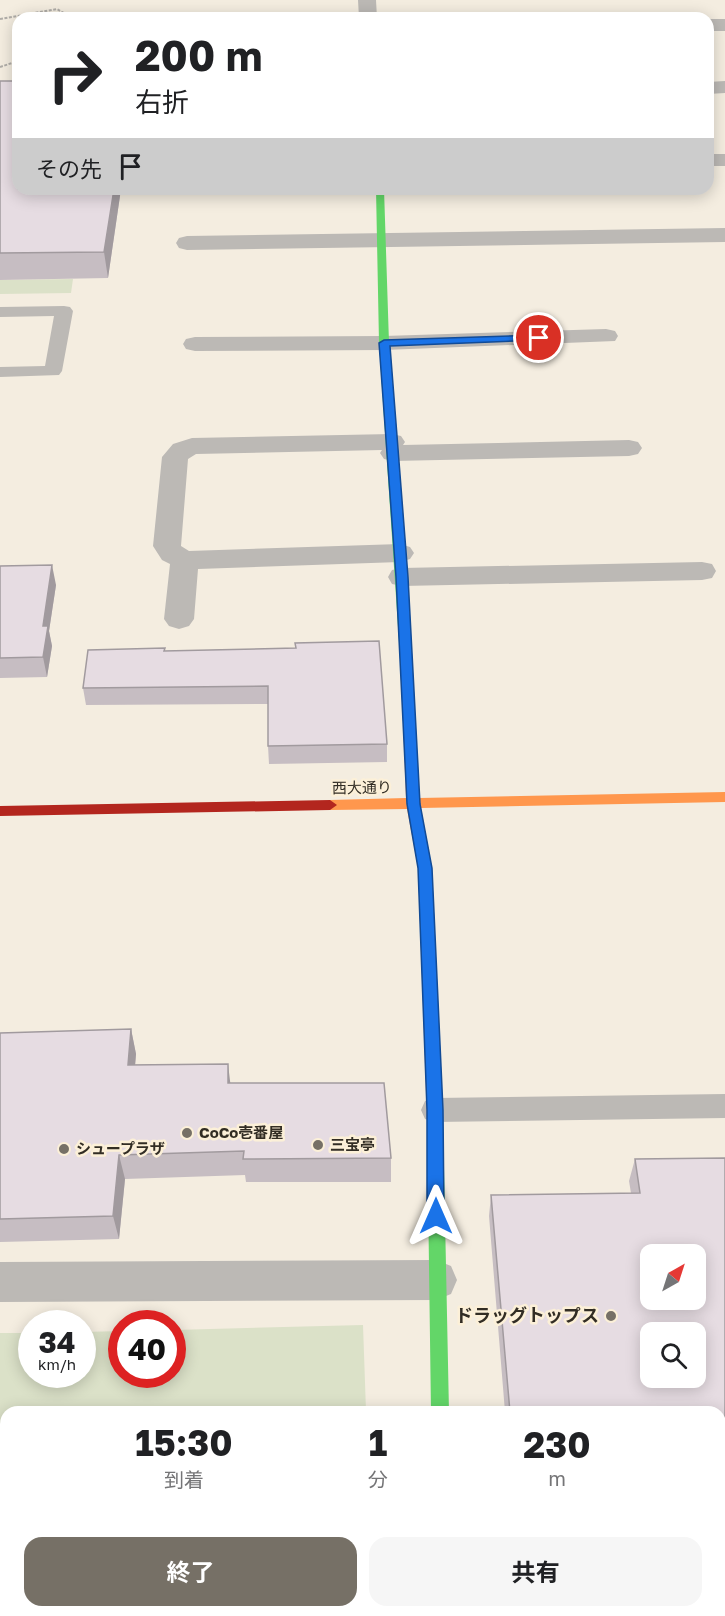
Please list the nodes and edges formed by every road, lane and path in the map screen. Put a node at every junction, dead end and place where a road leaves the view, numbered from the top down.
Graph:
1 (41, 12) edge
2 (62, 12) edge
3 (380, 195) edge
4 (725, 235) edge
5 (380, 241) junction
6 (187, 243) dead end
7 (0, 312) edge
8 (606, 336) dead end
9 (384, 343) junction
10 (195, 344) dead end
11 (0, 372) edge
12 (392, 447) junction
13 (629, 448) dead end
14 (185, 560) junction
15 (401, 565) junction
16 (702, 571) dead end
17 (179, 619) dead end
18 (725, 797) edge
19 (413, 804) junction
20 (0, 811) edge
21 (725, 1106) edge
22 (435, 1110) junction
23 (436, 1280) junction
24 (0, 1282) edge
25 (440, 1406) edge

1 - 2 path
3 - 5 street
4 - 5 street
5 - 6 street
5 - 9 street
7 - 11 lane
8 - 9 street
9 - 10 street
9 - 12 street
12 - 13 street
12 - 14 street
12 - 15 street
14 - 15 street
14 - 17 street
15 - 16 street
15 - 19 street
18 - 19 street, 西大通り
19 - 20 street, 西大通り
19 - 22 street
21 - 22 lane
22 - 23 street
23 - 24 street
23 - 25 street

